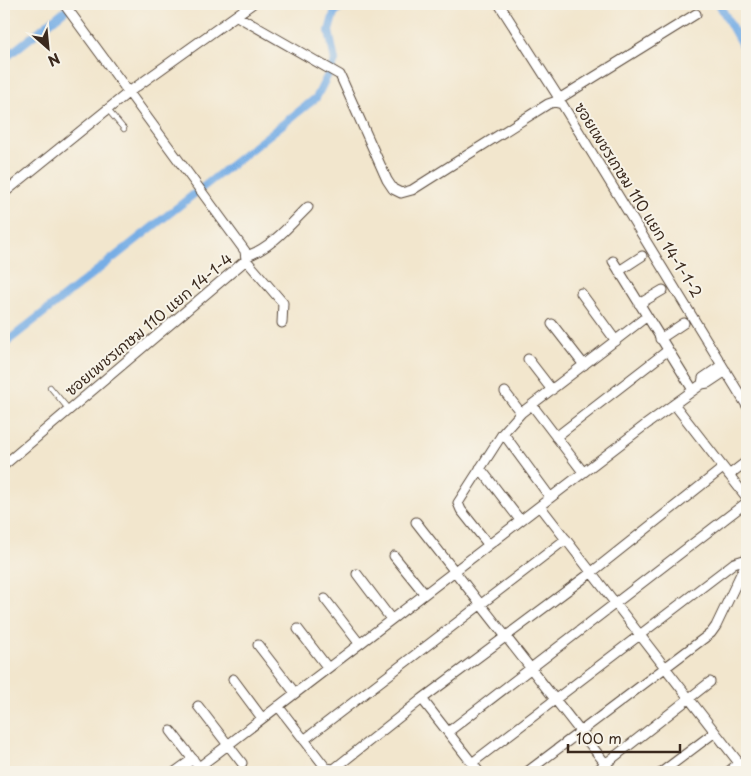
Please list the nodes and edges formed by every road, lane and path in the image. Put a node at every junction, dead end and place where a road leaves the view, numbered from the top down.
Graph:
1 (64, 4) edge
2 (252, 4) edge
3 (498, 4) edge
4 (696, 14) dead end
5 (237, 16) junction
6 (129, 92) junction
7 (557, 100) junction
8 (108, 110) junction
9 (124, 129) dead end
10 (4, 194) edge
11 (308, 207) dead end
12 (642, 256) dead end
13 (246, 258) junction
14 (613, 261) dead end
15 (619, 271) junction
16 (663, 290) dead end
17 (581, 293) dead end
18 (639, 304) junction
19 (646, 317) junction
20 (282, 324) dead end
21 (552, 324) dead end
22 (684, 324) dead end
23 (660, 339) junction
24 (616, 341) junction
25 (667, 351) junction
26 (528, 358) dead end
27 (584, 365) junction
28 (724, 368) junction
29 (50, 387) dead end
30 (552, 390) junction
31 (693, 390) junction
32 (505, 392) dead end
33 (674, 404) junction
34 (532, 405) junction
35 (747, 406) edge
36 (70, 410) junction
37 (521, 413) junction
38 (503, 433) junction
39 (556, 437) junction
40 (747, 461) edge
41 (4, 465) edge
42 (480, 468) junction
43 (583, 472) junction
44 (726, 472) junction
45 (550, 497) junction
46 (747, 498) edge
47 (747, 502) edge
48 (540, 506) junction
49 (520, 520) junction
50 (416, 522) dead end
51 (566, 539) junction
52 (488, 544) junction
53 (394, 556) dead end
54 (747, 560) edge
55 (455, 570) junction
56 (592, 572) junction
57 (357, 574) dead end
58 (424, 593) junction
59 (325, 599) dead end
60 (480, 603) junction
61 (616, 604) junction
62 (391, 619) junction
63 (298, 630) dead end
64 (507, 636) junction
65 (641, 636) junction
66 (258, 644) dead end
67 (359, 644) junction
68 (664, 667) junction
69 (328, 668) junction
70 (531, 668) junction
71 (232, 679) dead end
72 (710, 682) dead end
73 (295, 693) junction
74 (422, 699) junction
75 (557, 700) junction
76 (689, 700) junction
77 (198, 706) dead end
78 (278, 706) junction
79 (262, 718) junction
80 (171, 731) dead end
81 (448, 732) junction
82 (581, 732) junction
83 (715, 732) junction
84 (304, 740) junction
85 (228, 744) junction
86 (193, 759) junction
87 (242, 763) dead end
88 (472, 763) junction
89 (739, 763) junction
90 (606, 764) junction
91 (201, 770) edge
92 (175, 772) edge
93 (479, 772) edge
94 (527, 772) edge
95 (595, 772) edge
96 (612, 772) edge
97 (662, 772) edge
98 (728, 772) edge
99 (746, 772) edge

1 - 6 street, ซอยเพชรเกษม 110 แยก 14-1-4
2 - 5 street
3 - 7 street
4 - 7 street
5 - 6 street
5 - 7 street, ซอยเพชรเกษม 110 แยก 14-1-1-2
6 - 8 street
6 - 13 street, ซอยเพชรเกษม 110 แยก 14-1-4
7 - 28 street, ซอยเพชรเกษม 110 แยก 14-1-1-2
8 - 9 lane
8 - 10 street
11 - 13 street
12 - 15 street
13 - 20 street
13 - 36 street, ซอยเพชรเกษม 110 แยก 14-1-4
14 - 15 street
15 - 18 street
16 - 18 street
17 - 24 street
18 - 19 street
19 - 23 street
19 - 24 street
21 - 27 street
22 - 23 street
23 - 25 street
24 - 27 street
25 - 31 street
25 - 39 street
26 - 30 street
27 - 30 street
28 - 31 street
28 - 35 street, ซอยเพชรเกษม 110 แยก 14-1-1-2
29 - 36 lane
30 - 34 street
31 - 33 street
32 - 37 street
33 - 43 street
33 - 44 street
34 - 37 street
34 - 39 street
36 - 41 street, ซอยเพชรเกษม 110 แยก 14-1-4
37 - 38 street
38 - 42 street
38 - 45 street
39 - 43 street
40 - 44 street
42 - 49 street
42 - 52 street
43 - 45 street
44 - 46 street
44 - 56 street
45 - 48 street
47 - 61 street
48 - 49 street
48 - 51 street
49 - 52 street
50 - 55 street
51 - 56 street
51 - 60 street
52 - 55 street
53 - 58 street
54 - 65 street
54 - 68 street
55 - 58 street
55 - 60 street
56 - 61 street
56 - 64 street
57 - 62 street
58 - 62 street
59 - 67 street
60 - 64 street
60 - 84 street
61 - 65 street
61 - 70 street
62 - 67 street
63 - 69 street
64 - 70 street
64 - 74 street
65 - 68 street
65 - 75 street
66 - 73 street
67 - 69 street
68 - 76 street
68 - 82 street
69 - 73 street
70 - 75 street
70 - 81 street
71 - 79 street
72 - 76 street
73 - 78 street
74 - 81 street
74 - 84 street
75 - 82 street
75 - 88 street
76 - 83 street
76 - 90 street
77 - 85 street
78 - 79 street
78 - 84 street
79 - 85 street
80 - 86 street
81 - 88 street
82 - 90 street
82 - 94 street
83 - 89 street
83 - 97 street
85 - 87 street
85 - 91 street
86 - 91 street
86 - 92 street
88 - 93 street
89 - 98 street
89 - 99 street
90 - 95 street
90 - 96 street

